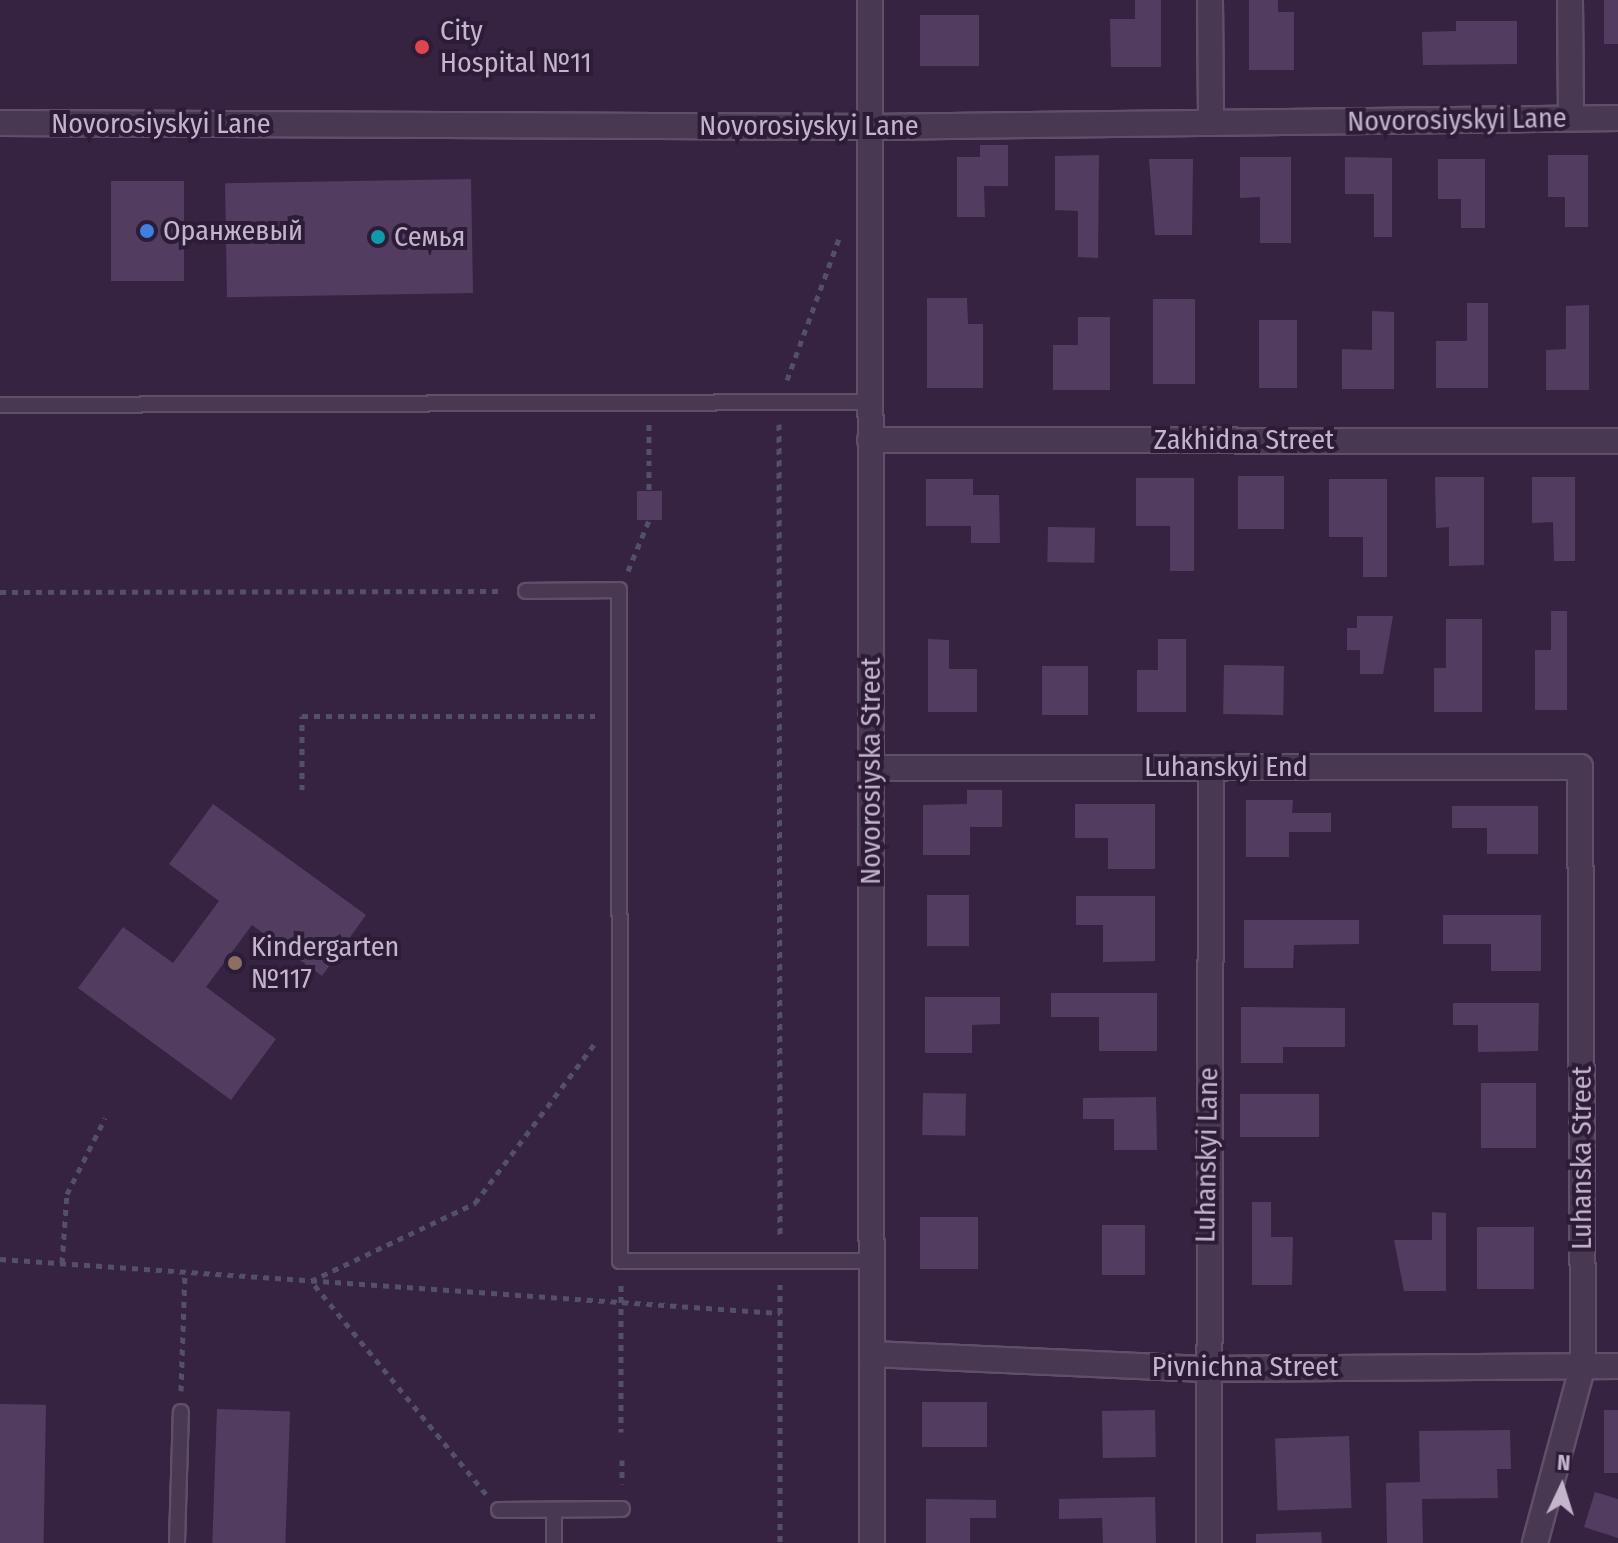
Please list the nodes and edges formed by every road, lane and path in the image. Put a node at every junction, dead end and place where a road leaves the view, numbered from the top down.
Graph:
1 (870, 0) edge
2 (1210, 0) edge
3 (1570, 0) edge
4 (1571, 118) junction
5 (1618, 118) edge
6 (0, 123) edge
7 (1211, 123) junction
8 (870, 127) junction
9 (843, 228) dead end
10 (870, 402) junction
11 (649, 403) junction
12 (779, 403) junction
13 (0, 405) edge
14 (870, 440) junction
15 (1618, 441) edge
16 (649, 491) dead end
17 (649, 520) dead end
18 (619, 590) junction
19 (526, 591) joint
20 (0, 592) edge
21 (620, 716) junction
22 (1580, 767) joint
23 (871, 768) junction
24 (1211, 768) junction
25 (302, 790) dead end
26 (620, 1010) junction
27 (105, 1118) dead end
28 (0, 1259) edge
29 (620, 1261) junction
30 (872, 1261) junction
31 (780, 1262) junction
32 (62, 1263) junction
33 (185, 1272) junction
34 (311, 1281) junction
35 (621, 1302) junction
36 (780, 1313) junction
37 (872, 1354) junction
38 (1583, 1365) junction
39 (1618, 1366) edge
40 (1205, 1369) junction
41 (181, 1412) joint
42 (621, 1432) dead end
43 (622, 1509) dead end
44 (499, 1510) joint
45 (554, 1510) junction
46 (177, 1543) edge
47 (554, 1543) edge
48 (780, 1543) edge
49 (872, 1543) edge
50 (1209, 1543) edge
51 (1535, 1543) edge

1 - 8 street, Novorosiyska Street
2 - 7 street
3 - 4 street
4 - 5 street, Novorosiyskyi Lane
4 - 7 street, Novorosiyskyi Lane
6 - 8 street, Novorosiyskyi Lane
7 - 8 street, Novorosiyskyi Lane
8 - 10 street, Novorosiyska Street
9 - 12 path
10 - 12 lane
10 - 14 street, Novorosiyska Street
11 - 12 lane
11 - 13 lane
11 - 16 path
12 - 31 path
14 - 15 street, Zakhidna Street
14 - 23 street, Novorosiyska Street
17 - 18 path
18 - 19 lane
18 - 21 lane
19 - 20 path
21 - 25 path
21 - 26 lane
22 - 24 street, Luhanskyi End
22 - 38 street, Luhanska Street
23 - 24 street, Luhanskyi End
23 - 30 street, Novorosiyska Street
24 - 40 street, Luhanskyi Lane
26 - 29 lane
26 - 34 path
27 - 32 path
28 - 32 path
29 - 31 lane
29 - 35 path
30 - 31 lane
30 - 37 street, Novorosiyska Street
31 - 36 path
32 - 33 path
33 - 34 path
33 - 41 path
34 - 35 path
34 - 44 path
35 - 36 path
35 - 42 path
36 - 48 path
37 - 40 street, Pivnichna Street
37 - 49 street, Novorosiyska Street
38 - 39 street, Pivnichna Street
38 - 40 street, Pivnichna Street
38 - 51 street, Luhanska Street
40 - 50 street, Luhanskyi Lane
41 - 46 lane
43 - 45 lane
44 - 45 lane
45 - 47 lane

